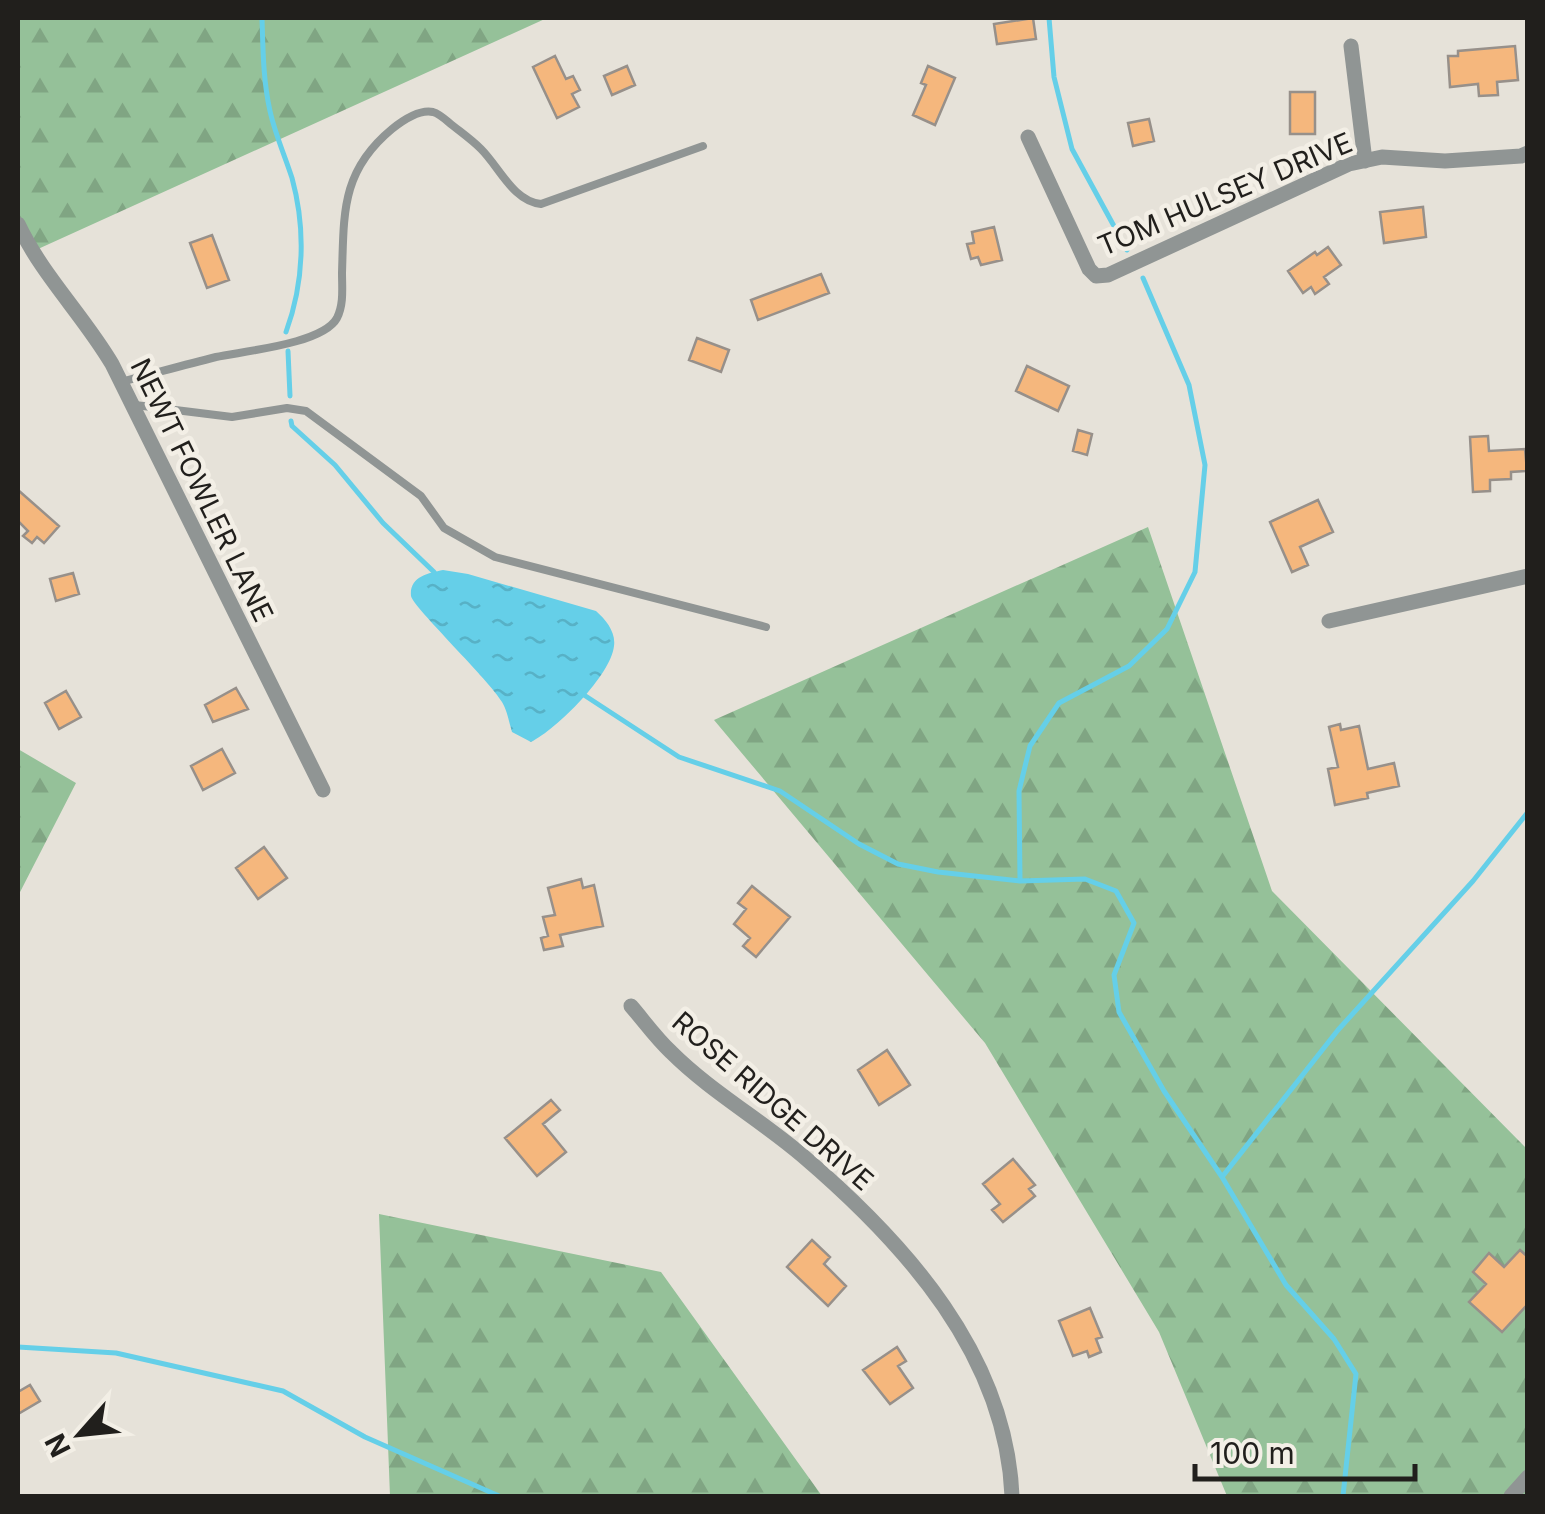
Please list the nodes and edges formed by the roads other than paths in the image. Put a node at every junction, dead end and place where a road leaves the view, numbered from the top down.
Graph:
1 (1351, 46) dead end
2 (1028, 138) dead end
3 (703, 146) dead end
4 (1528, 153) edge
5 (1364, 161) junction
6 (18, 224) edge
7 (120, 382) junction
8 (131, 404) junction
9 (1528, 576) edge
10 (1329, 621) dead end
11 (766, 627) dead end
12 (323, 790) dead end
13 (631, 1006) dead end
14 (1528, 1477) edge
15 (1012, 1496) edge
16 (1510, 1496) edge

1 - 5 street
2 - 5 street, TOM HULSEY DRIVE
3 - 7 lane
4 - 5 street, TOM HULSEY DRIVE
6 - 7 street, NEWT FOWLER LANE
7 - 8 street, NEWT FOWLER LANE
8 - 11 lane
8 - 12 street, NEWT FOWLER LANE
9 - 10 street
13 - 15 street, ROSE RIDGE DRIVE
14 - 16 street

